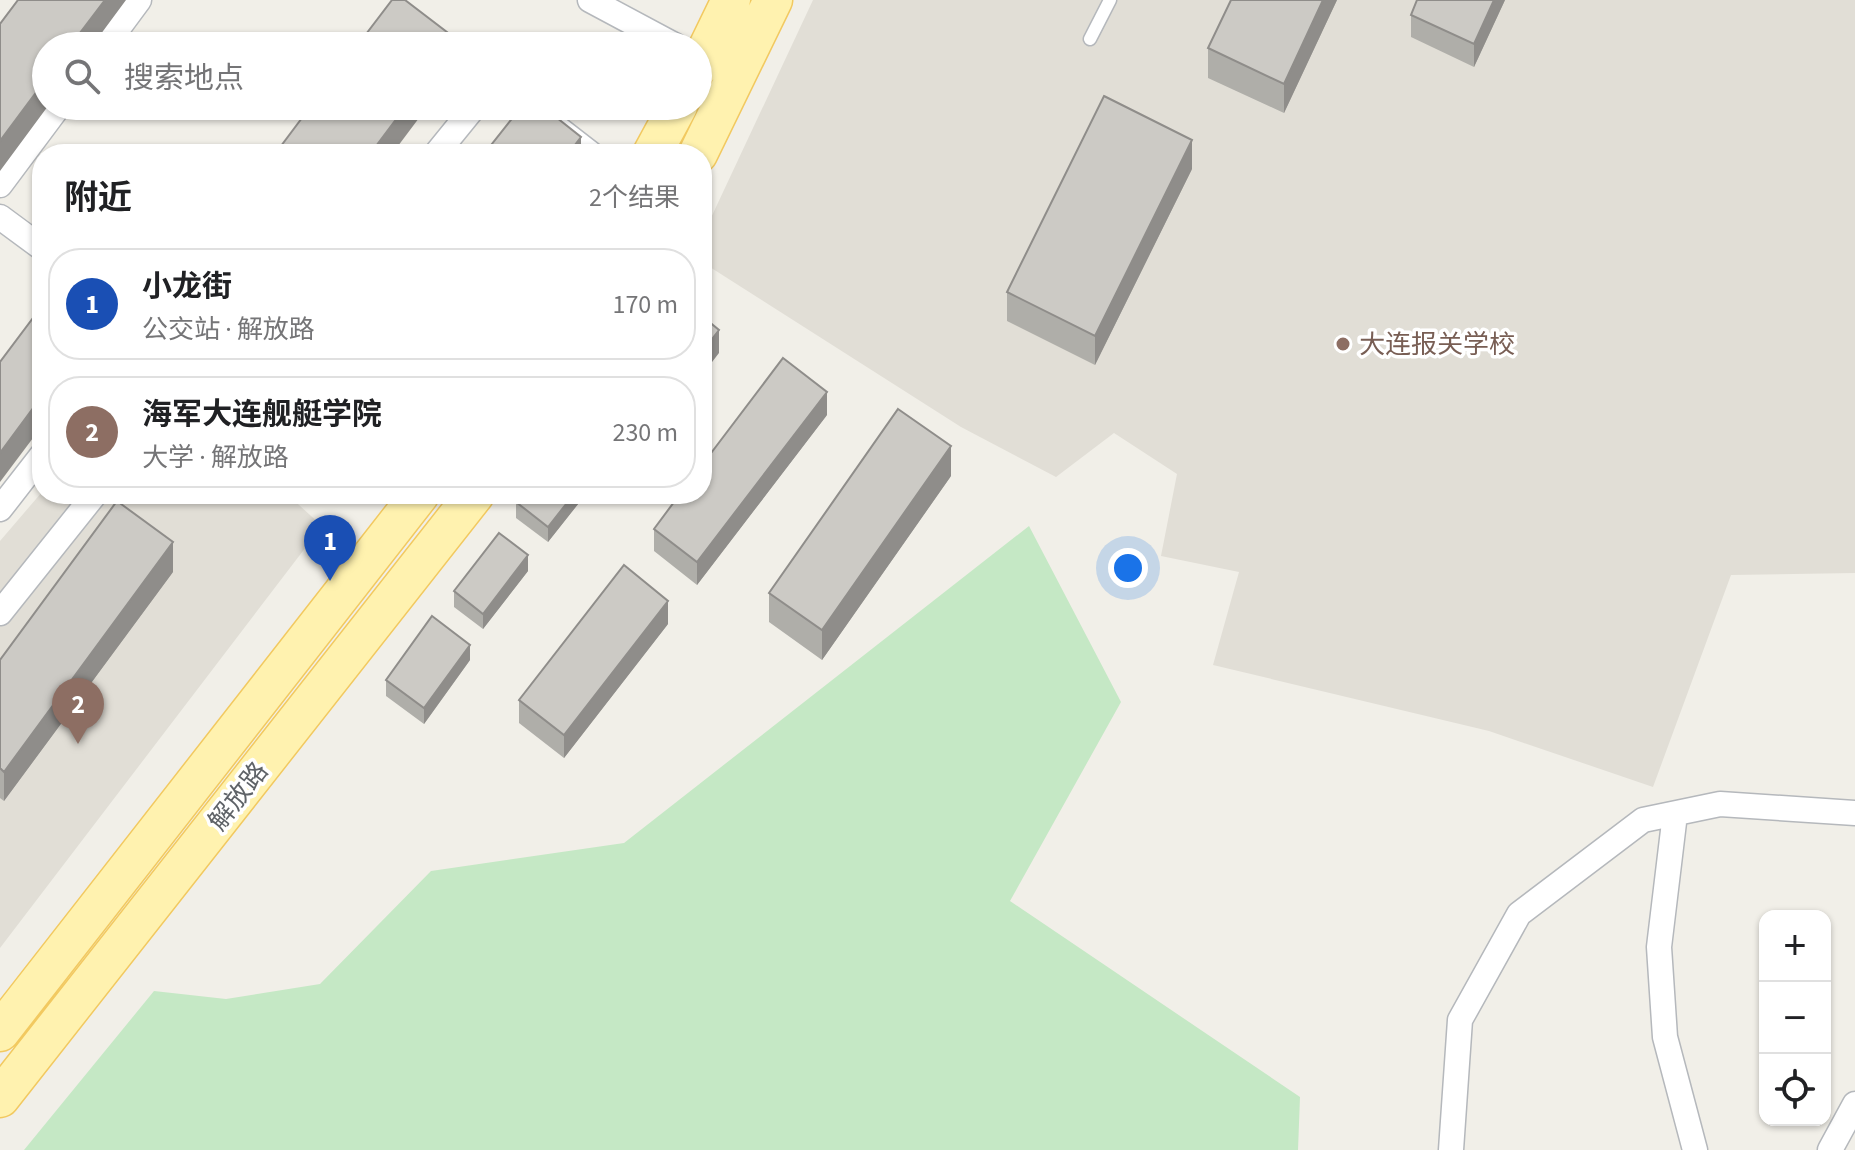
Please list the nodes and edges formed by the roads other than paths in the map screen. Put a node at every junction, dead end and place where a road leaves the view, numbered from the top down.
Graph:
1 (139, 0) edge
2 (590, 0) edge
3 (731, 0) edge
4 (773, 0) edge
5 (1110, 0) edge
6 (115, 32) edge
7 (647, 32) edge
8 (711, 32) edge
9 (1090, 39) dead end
10 (712, 67) edge
11 (736, 78) junction
12 (49, 120) edge
13 (464, 120) edge
14 (547, 120) edge
15 (670, 120) edge
16 (444, 144) edge
17 (578, 144) edge
18 (657, 144) edge
19 (703, 144) edge
20 (0, 185) edge
21 (0, 217) edge
22 (32, 241) edge
23 (32, 468) edge
24 (87, 504) edge
25 (412, 504) edge
26 (467, 504) edge
27 (0, 509) edge
28 (0, 613) edge
29 (1855, 813) edge
30 (1675, 814) junction
31 (0, 1032) edge
32 (0, 1098) edge
33 (1855, 1104) edge
34 (1451, 1150) edge
35 (1695, 1150) edge
36 (1830, 1150) edge

1 - 6 street
2 - 7 street
3 - 8 main road
4 - 11 main road
5 - 9 lane
10 - 11 street
11 - 19 main road
12 - 20 street
13 - 16 street
14 - 17 street
15 - 18 main road
21 - 22 street
23 - 27 street
24 - 28 street
25 - 31 main road, 解放路
26 - 32 main road, 解放路
29 - 30 street
30 - 34 street
30 - 35 street
33 - 36 street

